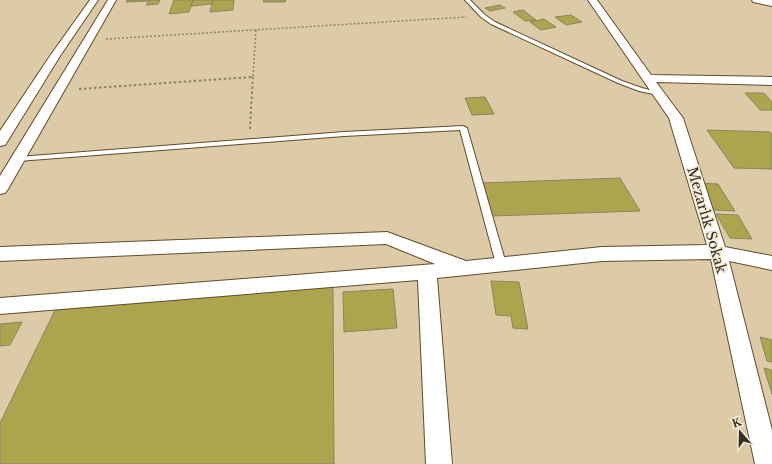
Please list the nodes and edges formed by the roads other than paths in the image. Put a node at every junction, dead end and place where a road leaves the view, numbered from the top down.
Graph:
1 (94, 0) edge
2 (112, 0) edge
3 (467, 0) edge
4 (592, 0) edge
5 (756, 0) edge
6 (772, 3) edge
7 (647, 78) junction
8 (772, 81) edge
9 (658, 93) junction
10 (50, 105) junction
11 (21, 108) junction
12 (0, 142) edge
13 (18, 159) junction
14 (0, 189) edge
15 (718, 252) junction
16 (0, 254) edge
17 (772, 263) edge
18 (501, 264) junction
19 (465, 268) junction
20 (426, 272) junction
21 (0, 306) edge
22 (438, 464) edge
23 (768, 464) edge

1 - 11 street
2 - 10 street
3 - 9 lane
4 - 7 street, Mezarlık Sokak
5 - 6 street
7 - 8 street
7 - 9 street, Mezarlık Sokak
9 - 15 street, Mezarlık Sokak
10 - 11 street
10 - 13 street
11 - 12 street
13 - 14 street
13 - 18 lane
15 - 17 street
15 - 18 street
15 - 23 street, Mezarlık Sokak
16 - 19 street
18 - 19 street
19 - 20 street
20 - 21 street
20 - 22 street

